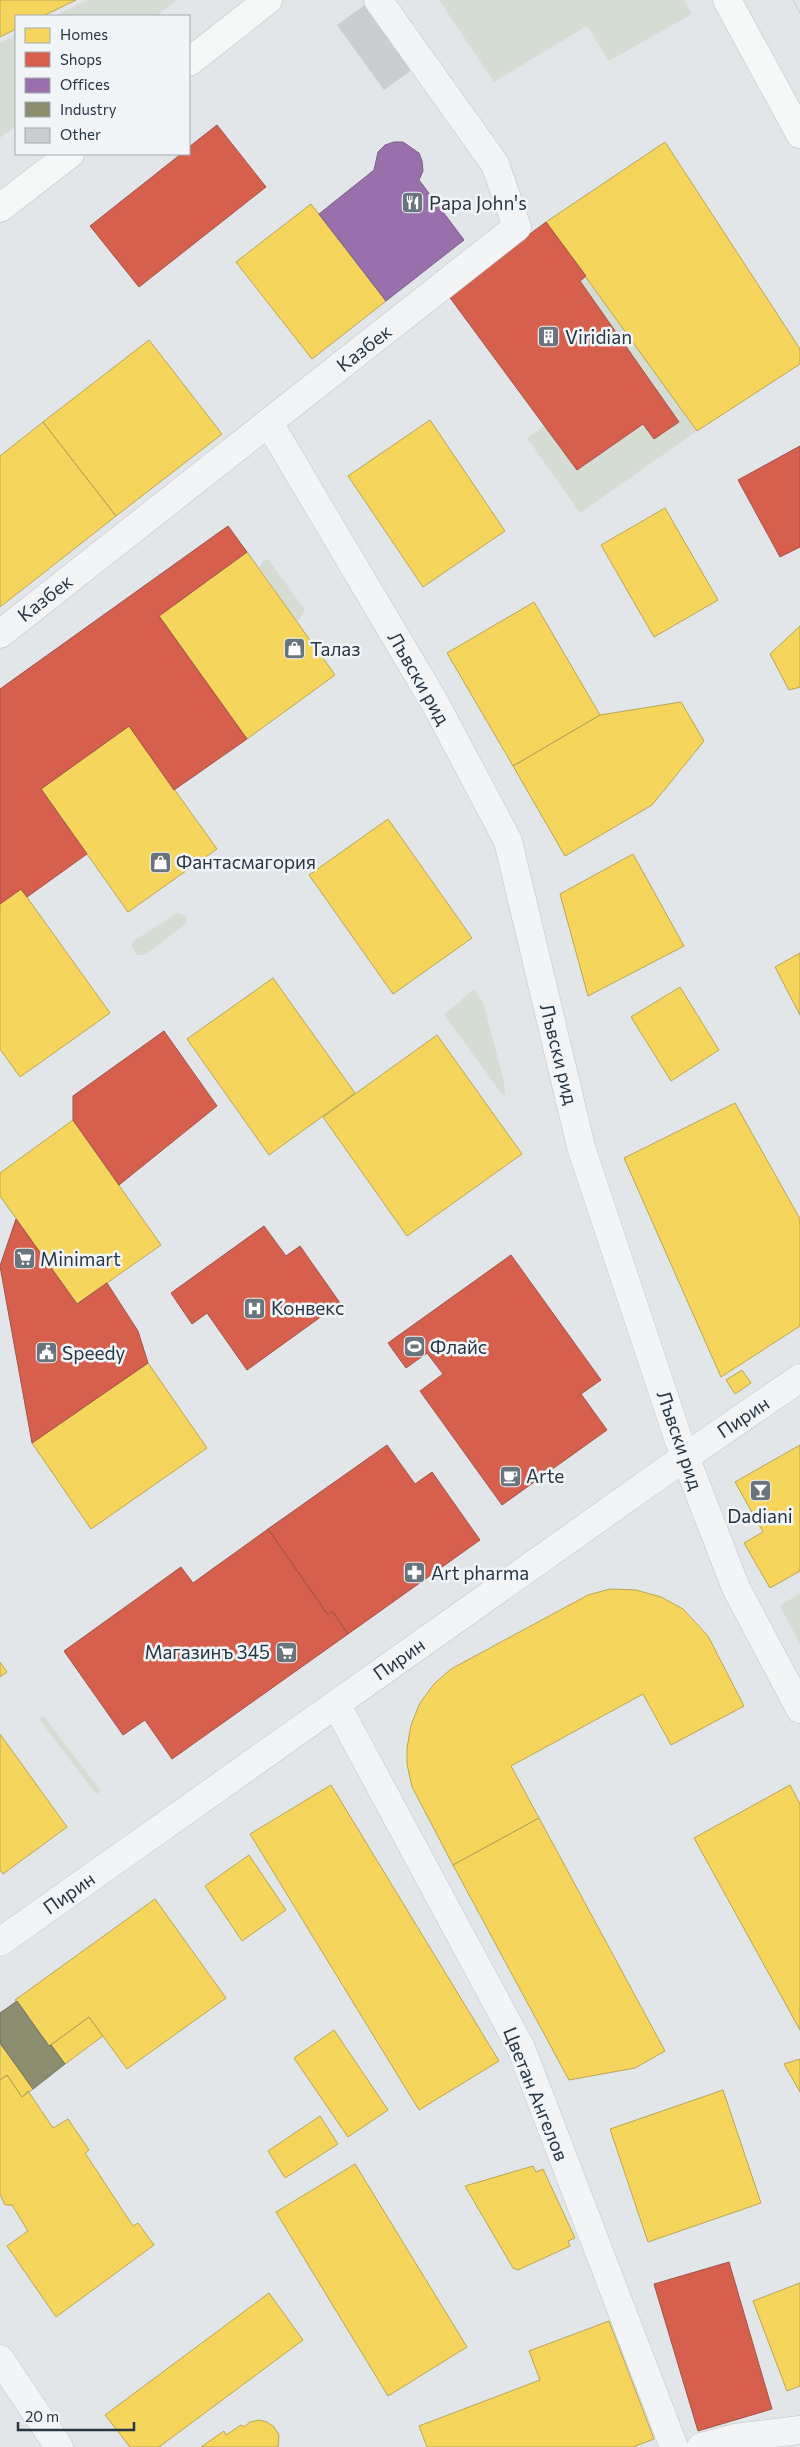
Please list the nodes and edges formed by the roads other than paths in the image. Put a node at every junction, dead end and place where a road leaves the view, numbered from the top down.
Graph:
1 (268, 0) edge
2 (378, 0) edge
3 (727, 0) edge
4 (190, 61) edge
5 (800, 134) edge
6 (69, 155) edge
7 (0, 208) edge
8 (269, 423) junction
9 (0, 634) edge
10 (800, 1378) edge
11 (685, 1457) junction
12 (336, 1704) junction
13 (800, 1709) edge
14 (0, 1942) edge
15 (0, 2359) edge
16 (800, 2430) edge
17 (59, 2447) edge
18 (674, 2447) edge
19 (701, 2447) edge

1 - 4 main road
2 - 8 street, Казбек
3 - 5 main road
6 - 7 main road
8 - 9 street, Казбек
8 - 11 street, Лъвски рид
10 - 11 street, Пирин
11 - 12 street, Пирин
11 - 13 street, Лъвски рид
12 - 14 street, Пирин
12 - 18 street, Цветан Ангелов
15 - 17 street
16 - 19 street

